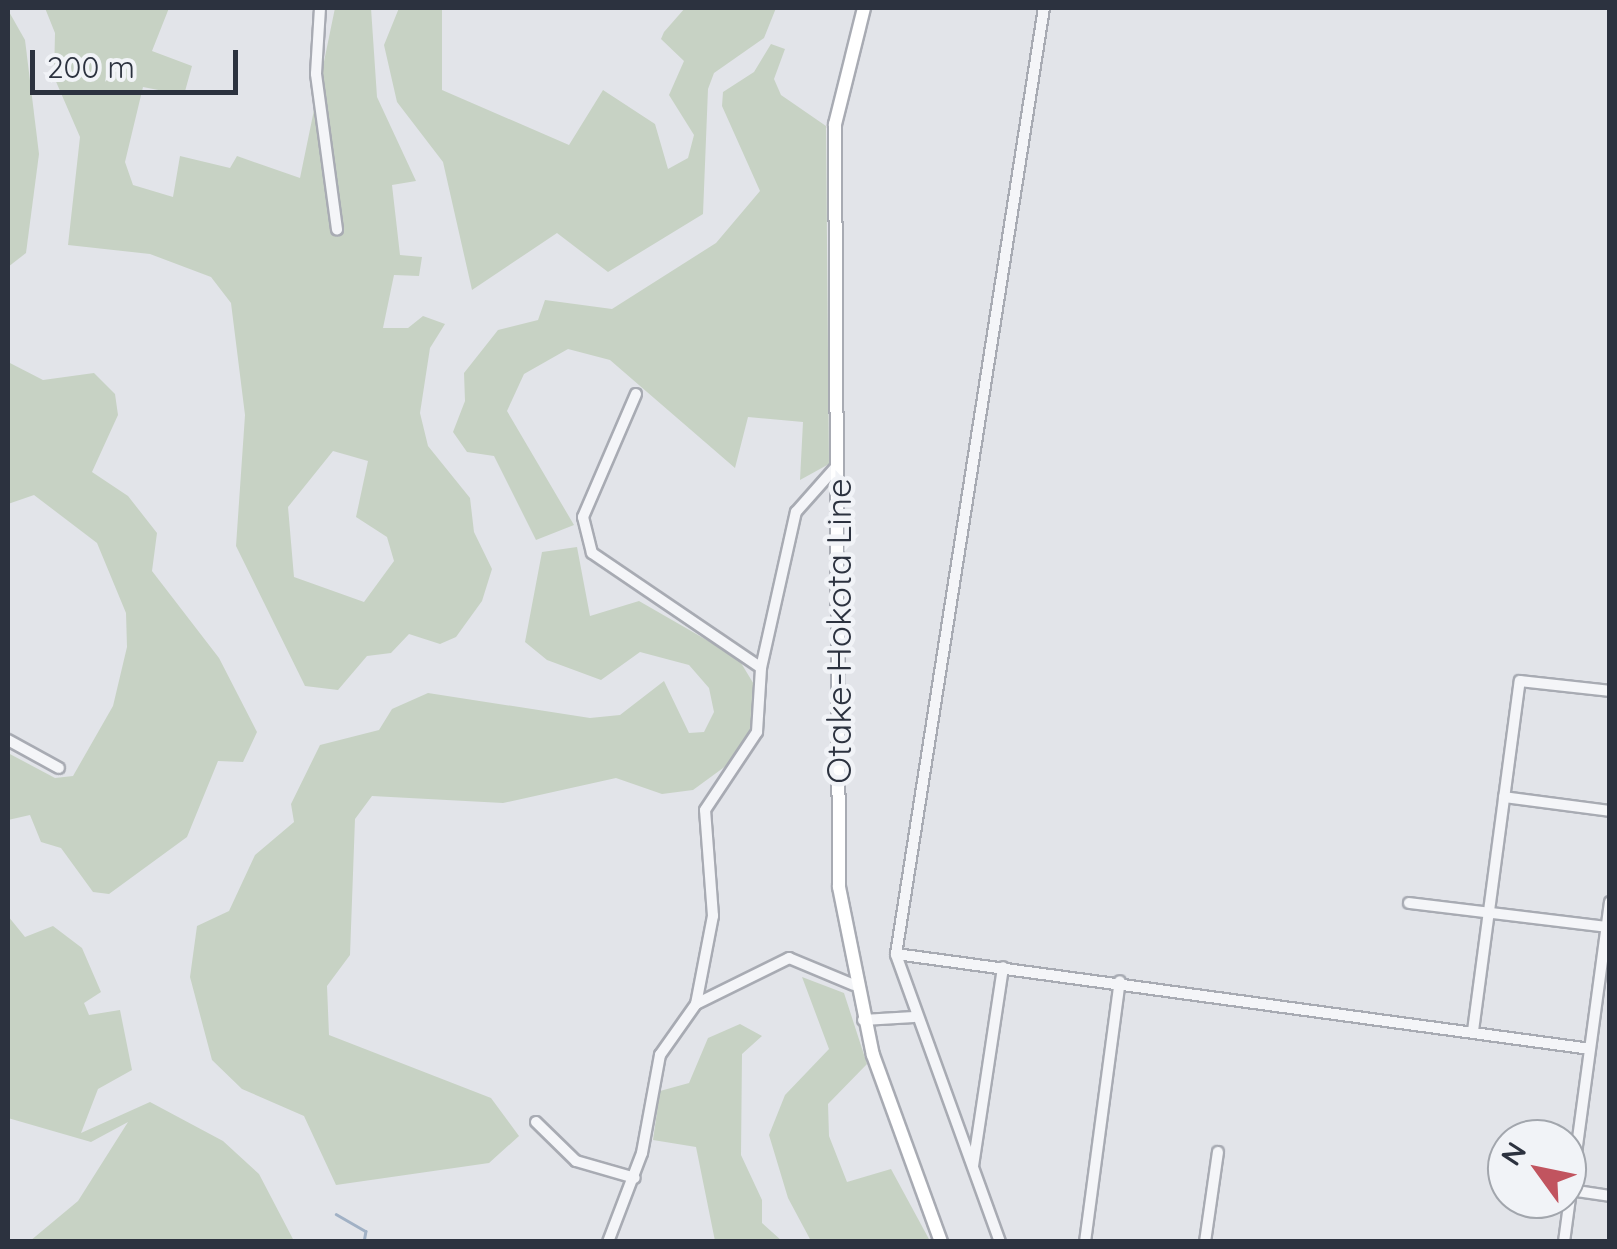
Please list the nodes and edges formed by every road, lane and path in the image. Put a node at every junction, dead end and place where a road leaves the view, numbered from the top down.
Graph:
1 (320, 8) edge
2 (864, 8) edge
3 (1044, 8) edge
4 (337, 230) dead end
5 (636, 394) dead end
6 (836, 467) junction
7 (762, 668) junction
8 (1610, 691) edge
9 (8, 740) edge
10 (58, 768) dead end
11 (1504, 798) junction
12 (1610, 811) edge
13 (1610, 902) edge
14 (1409, 903) dead end
15 (1488, 916) junction
16 (1606, 927) junction
17 (896, 954) junction
18 (1002, 968) junction
19 (1120, 981) junction
20 (854, 985) junction
21 (696, 1004) junction
22 (914, 1017) junction
23 (862, 1020) junction
24 (1473, 1031) junction
25 (1590, 1049) junction
26 (1580, 1119) edge
27 (536, 1122) dead end
28 (1218, 1152) dead end
29 (973, 1167) junction
30 (635, 1178) junction
31 (608, 1242) edge
32 (941, 1242) edge
33 (1000, 1242) edge
34 (1085, 1242) edge
35 (1204, 1242) edge

1 - 4 street
2 - 6 main road, Otake-Hokota Line
3 - 17 street
5 - 7 street
6 - 7 street
6 - 20 main road, Otake-Hokota Line
7 - 21 street
8 - 11 street
9 - 10 street
11 - 12 street
11 - 15 street
13 - 16 street
14 - 15 street
15 - 16 street
15 - 24 street
16 - 25 street
17 - 18 street
17 - 22 street
18 - 19 street
18 - 29 street
19 - 24 street
19 - 34 street
20 - 21 street
20 - 23 main road, Otake-Hokota Line
21 - 30 street
22 - 23 street
22 - 29 street
23 - 32 main road, Otake-Hokota Line
24 - 25 street
25 - 26 street
27 - 30 street
28 - 35 street
29 - 33 street
30 - 31 street

